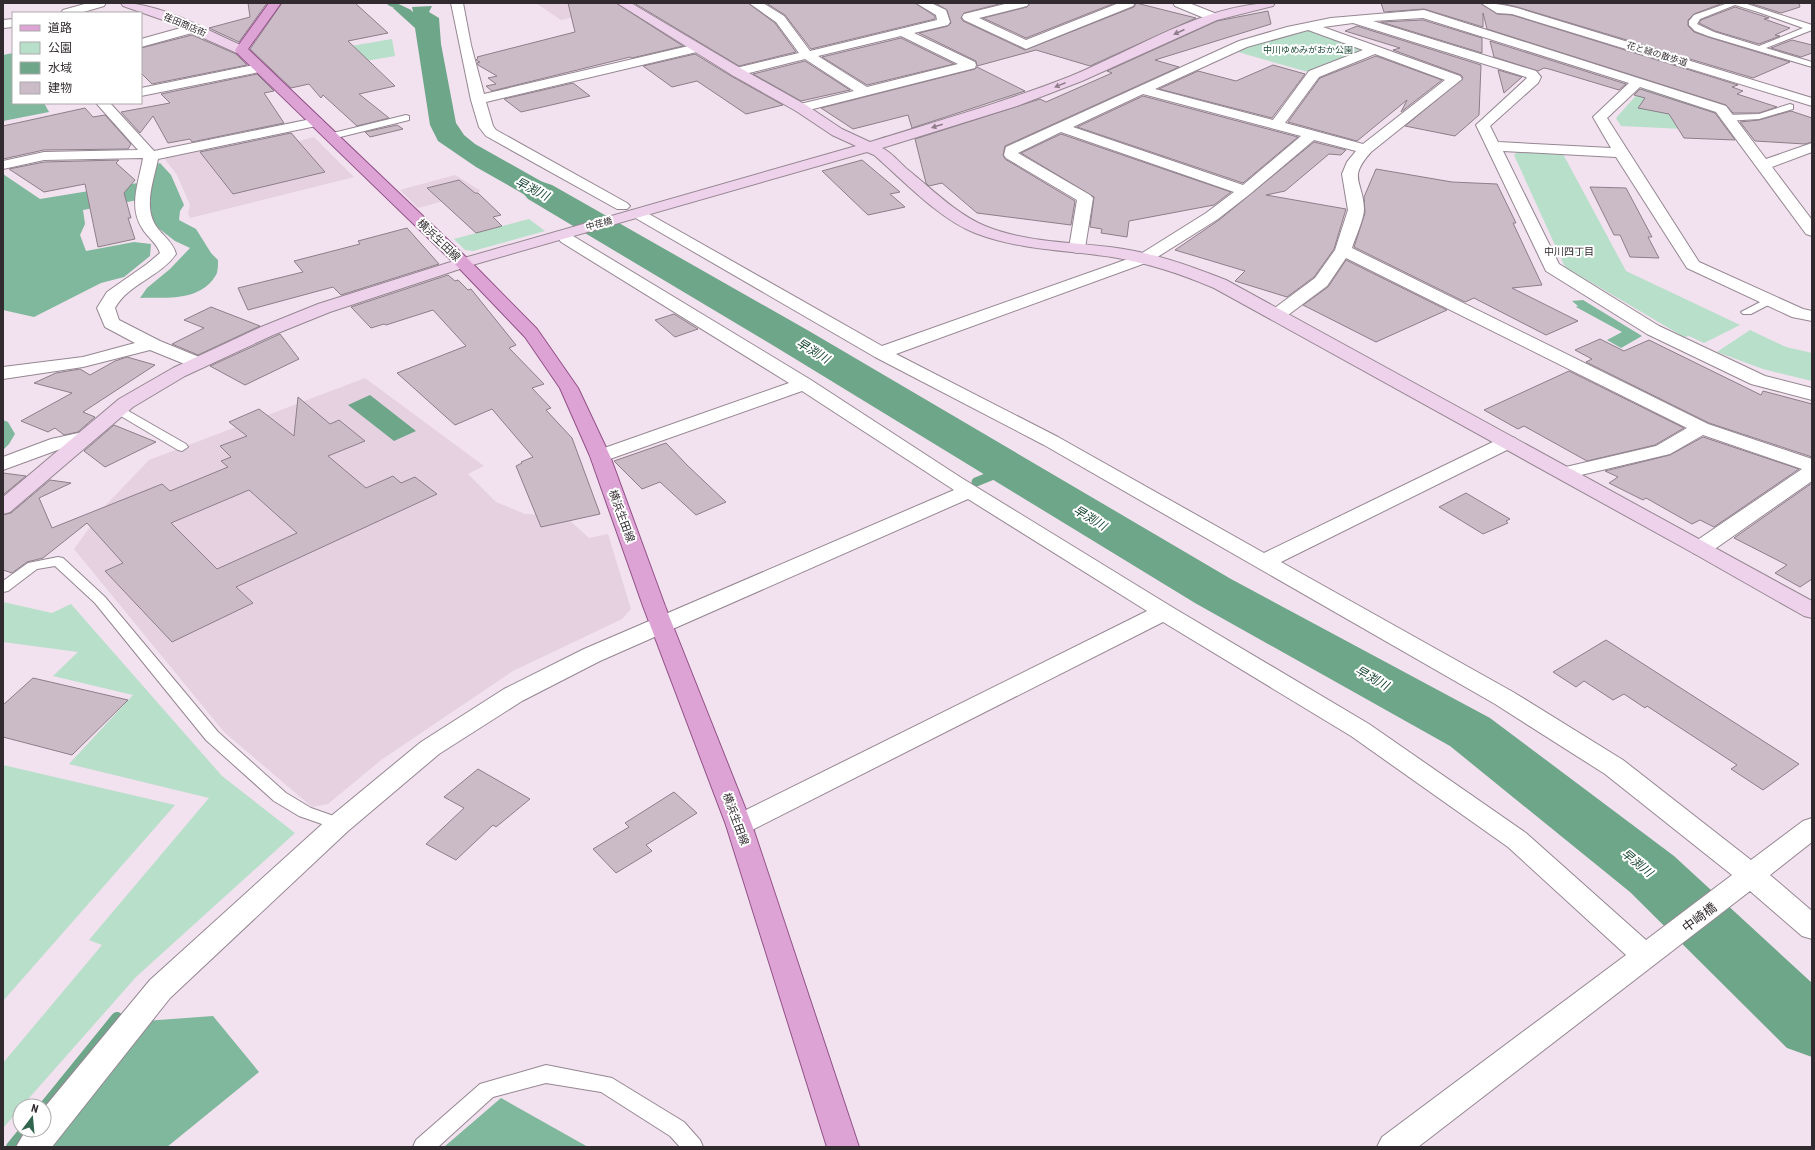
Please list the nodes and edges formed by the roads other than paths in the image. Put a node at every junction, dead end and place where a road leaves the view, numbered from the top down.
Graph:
1 (100, 3) edge
2 (127, 3) edge
3 (275, 3) edge
4 (457, 3) edge
5 (623, 3) edge
6 (755, 3) edge
7 (922, 3) edge
8 (983, 3) edge
9 (1023, 3) edge
10 (1129, 3) edge
11 (1179, 3) edge
12 (1236, 3) edge
13 (1269, 3) edge
14 (1486, 3) edge
15 (1735, 3) edge
16 (997, 9) junction
17 (70, 12) edge
18 (1207, 15) junction
19 (1354, 19) junction
20 (1310, 26) junction
21 (195, 28) junction
22 (1811, 28) edge
23 (903, 32) junction
24 (142, 43) edge
25 (697, 48) junction
26 (1759, 49) junction
27 (241, 50) junction
28 (1374, 50) junction
29 (807, 55) junction
30 (1812, 65) edge
31 (259, 68) junction
32 (736, 72) junction
33 (1637, 83) junction
34 (1142, 90) junction
35 (142, 92) edge
36 (865, 92) junction
37 (478, 100) junction
38 (1812, 102) edge
39 (104, 104) edge
40 (1790, 107) dead end
41 (801, 108) junction
42 (406, 118) dead end
43 (1726, 118) junction
44 (316, 122) junction
45 (1276, 126) junction
46 (1060, 127) junction
47 (1311, 135) junction
48 (332, 136) junction
49 (1492, 146) junction
50 (869, 147) junction
51 (1812, 147) edge
52 (1366, 149) junction
53 (1621, 152) junction
54 (150, 155) junction
55 (3, 165) edge
56 (1763, 165) junction
57 (1245, 191) junction
58 (630, 210) junction
59 (1812, 231) edge
60 (564, 237) junction
61 (1077, 248) junction
62 (1343, 250) junction
63 (1145, 258) junction
64 (463, 263) junction
65 (1770, 300) junction
66 (1747, 312) dead end
67 (1278, 314) junction
68 (1812, 316) edge
69 (150, 346) junction
70 (881, 353) junction
71 (198, 363) junction
72 (3, 373) edge
73 (804, 384) junction
74 (1812, 394) edge
75 (118, 409) junction
76 (1701, 428) junction
77 (83, 438) junction
78 (1508, 442) junction
79 (182, 447) dead end
80 (600, 456) junction
81 (3, 464) edge
82 (1812, 466) edge
83 (1812, 472) edge
84 (1564, 473) junction
85 (969, 491) junction
86 (3, 508) edge
87 (1701, 548) junction
88 (1265, 561) junction
89 (3, 588) edge
90 (1812, 611) edge
91 (1164, 612) junction
92 (661, 625) junction
93 (339, 824) junction
94 (739, 824) junction
95 (1812, 828) edge
96 (1752, 876) junction
97 (1812, 928) edge
98 (1639, 952) junction
99 (32, 1147) edge
100 (423, 1147) edge
101 (693, 1147) edge
102 (843, 1147) edge
103 (1394, 1147) edge

1 - 17 street
2 - 21 street, 荏田商店街
3 - 27 main road
4 - 37 street
5 - 25 street
6 - 29 street
7 - 23 street
8 - 16 street
9 - 16 street
10 - 16 street
11 - 18 street
12 - 18 street
13 - 18 street
14 - 38 street, 花と緑の散歩道
15 - 22 lane
15 - 26 lane
18 - 50 street, 中荏橋
19 - 20 street
19 - 33 street
19 - 49 street
20 - 28 street
20 - 34 street
21 - 24 street
21 - 27 street, 荏田商店街
22 - 26 lane
23 - 29 street
23 - 36 street
25 - 32 street
25 - 37 street
26 - 30 lane
27 - 31 main road, 横浜生田線
28 - 45 street
28 - 52 street
29 - 32 street
29 - 36 street
31 - 35 street
31 - 44 main road, 横浜生田線
32 - 41 street
33 - 43 street
33 - 53 street
34 - 45 street
34 - 46 street
36 - 41 street
37 - 58 street
39 - 54 street
40 - 43 lane
41 - 50 street
42 - 48 lane
43 - 56 street
44 - 48 main road, 横浜生田線
44 - 54 street
45 - 47 street
46 - 57 street
46 - 61 street
47 - 52 street
47 - 57 street
48 - 64 main road, 横浜生田線
49 - 53 street
49 - 74 street
50 - 58 street, 中荏橋
50 - 61 street
51 - 56 street
52 - 62 street
53 - 65 street
54 - 55 street
54 - 69 street
56 - 59 street
57 - 63 street
58 - 60 street, 中荏橋
58 - 70 street
60 - 64 street, 中荏橋
60 - 73 street
61 - 63 street
62 - 67 street
62 - 76 street
63 - 67 street
63 - 70 street
64 - 71 street, 中荏橋
64 - 80 main road, 横浜生田線
65 - 66 lane
65 - 68 street
67 - 78 street
69 - 71 street
69 - 72 street
70 - 88 street
71 - 75 street, 中荏橋
73 - 80 street
73 - 85 street
75 - 77 street, 中荏橋
75 - 79 lane
76 - 82 street
76 - 84 street
77 - 81 street
77 - 86 street, 中荏橋
78 - 84 street
78 - 88 street
80 - 92 main road, 横浜生田線
83 - 87 street
84 - 87 street
85 - 91 street
85 - 92 street
87 - 90 street
88 - 96 street
89 - 93 lane
91 - 94 street
91 - 98 street
92 - 93 street
92 - 94 main road, 横浜生田線
93 - 99 street
94 - 102 main road, 横浜生田線
95 - 96 street, 中崎橋
96 - 97 street
96 - 98 street, 中崎橋
98 - 103 street, 中崎橋
100 - 101 lane

